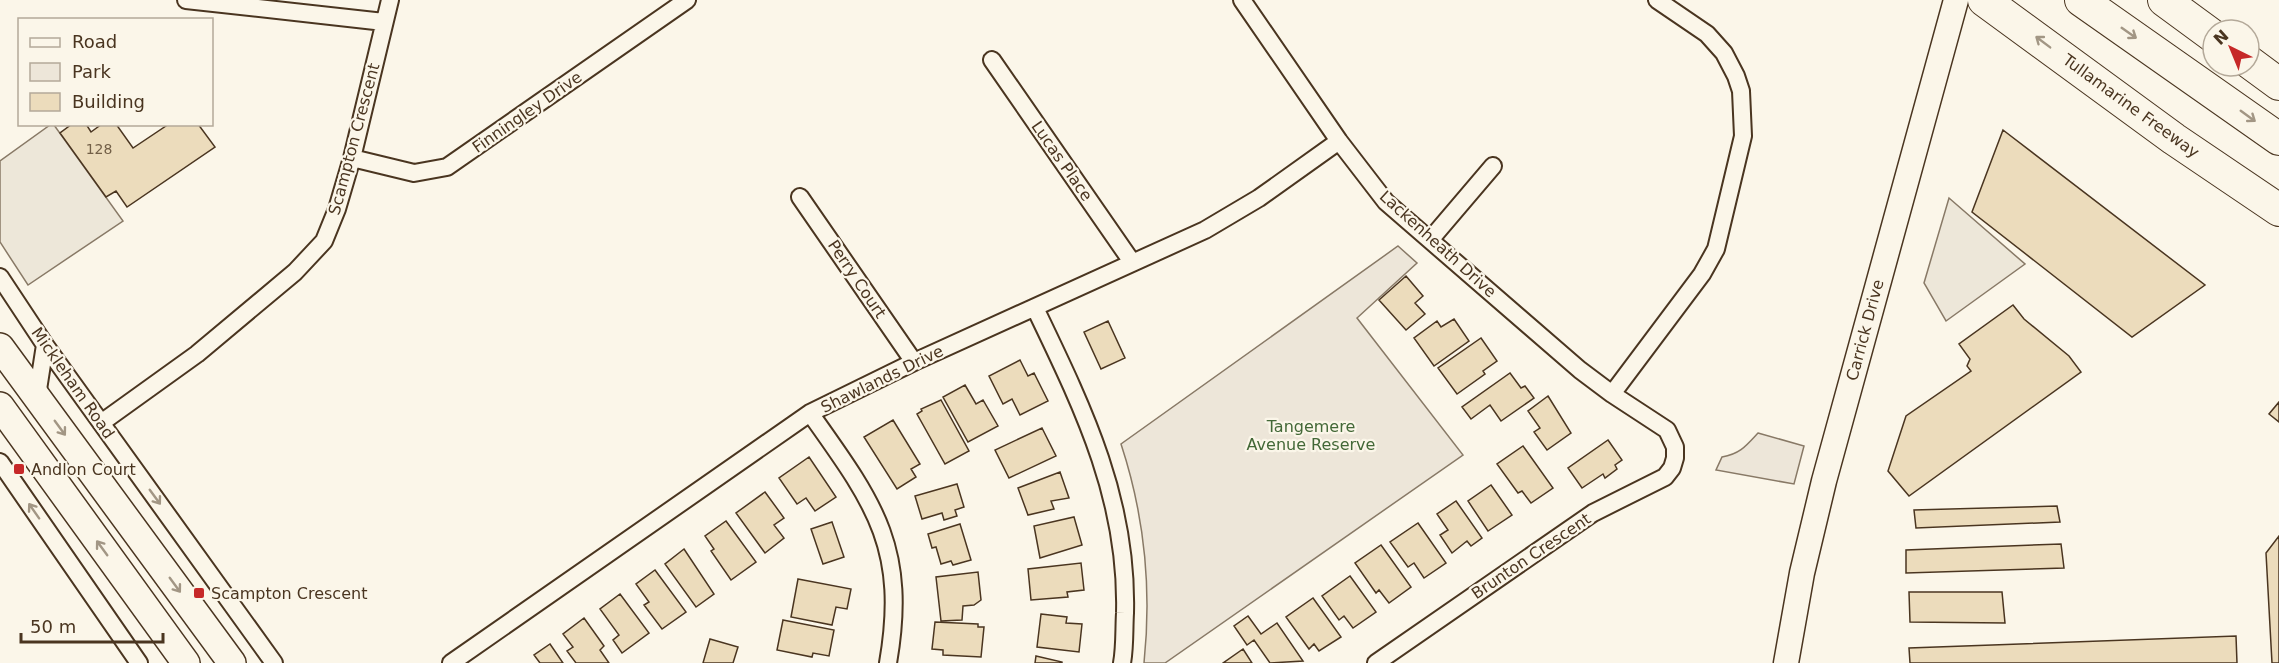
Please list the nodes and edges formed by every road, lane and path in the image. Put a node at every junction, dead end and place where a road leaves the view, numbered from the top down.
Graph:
1 (186, 0) edge
2 (390, 0) edge
3 (687, 0) edge
4 (1242, 0) edge
5 (1657, 0) edge
6 (1956, 0) edge
7 (1984, 0) edge
8 (2081, 0) edge
9 (2164, 0) edge
10 (2181, 0) edge
11 (2209, 18) edge
12 (384, 22) junction
13 (2201, 27) edge
14 (2261, 52) edge
15 (992, 60) dead end
16 (2279, 63) edge
17 (2261, 71) edge
18 (2279, 84) edge
19 (2174, 139) junction
20 (2279, 139) edge
21 (1339, 141) junction
22 (352, 158) junction
23 (1493, 166) dead end
24 (800, 196) dead end
25 (2279, 210) edge
26 (2279, 217) edge
27 (1430, 240) junction
28 (1132, 262) junction
29 (0, 277) edge
30 (1035, 308) junction
31 (45, 345) junction
32 (0, 347) edge
33 (914, 362) junction
34 (1612, 394) junction
35 (37, 396) junction
36 (0, 406) edge
37 (810, 413) junction
38 (101, 423) junction
39 (1675, 447) joint
40 (0, 462) edge
41 (194, 611) junction
42 (162, 631) junction
43 (139, 663) edge
44 (186, 663) edge
45 (232, 663) edge
46 (274, 663) edge
47 (451, 663) edge
48 (888, 663) edge
49 (1122, 663) edge
50 (1376, 663) edge
51 (1786, 663) edge

1 - 12 street
2 - 12 street, Scampton Crescent
3 - 22 street, Finningley Drive
4 - 21 street, Lackenheath Drive
5 - 34 street
6 - 51 street, Carrick Drive
19 -> 7 highway, Tullamarine Freeway
8 -> 20 highway
9 - 13 highway
10 - 11 highway
12 - 22 street, Scampton Crescent
14 - 16 highway
15 - 28 street, Lucas Place
17 - 18 highway
19 - 25 highway, Tullamarine Freeway
19 - 26 highway
21 - 27 street, Lackenheath Drive
21 - 28 street, Shawlands Drive
22 - 38 street, Scampton Crescent
23 - 27 street
24 - 33 street, Perry Court
27 - 34 street, Lackenheath Drive
28 - 30 street, Shawlands Drive
29 - 31 street, Mickleham Road
30 - 33 street, Shawlands Drive
30 - 49 street
31 - 35 street
31 - 38 street, Mickleham Road
32 - 35 main road
33 - 37 street, Shawlands Drive
34 - 39 street, Lackenheath Drive
35 -> 41 main road
42 -> 36 main road
37 - 47 street, Shawlands Drive
37 - 48 street
38 -> 46 street, Mickleham Road
39 - 50 street, Brunton Crescent
43 -> 40 street
41 - 42 main road
41 - 45 main road
42 - 44 main road

